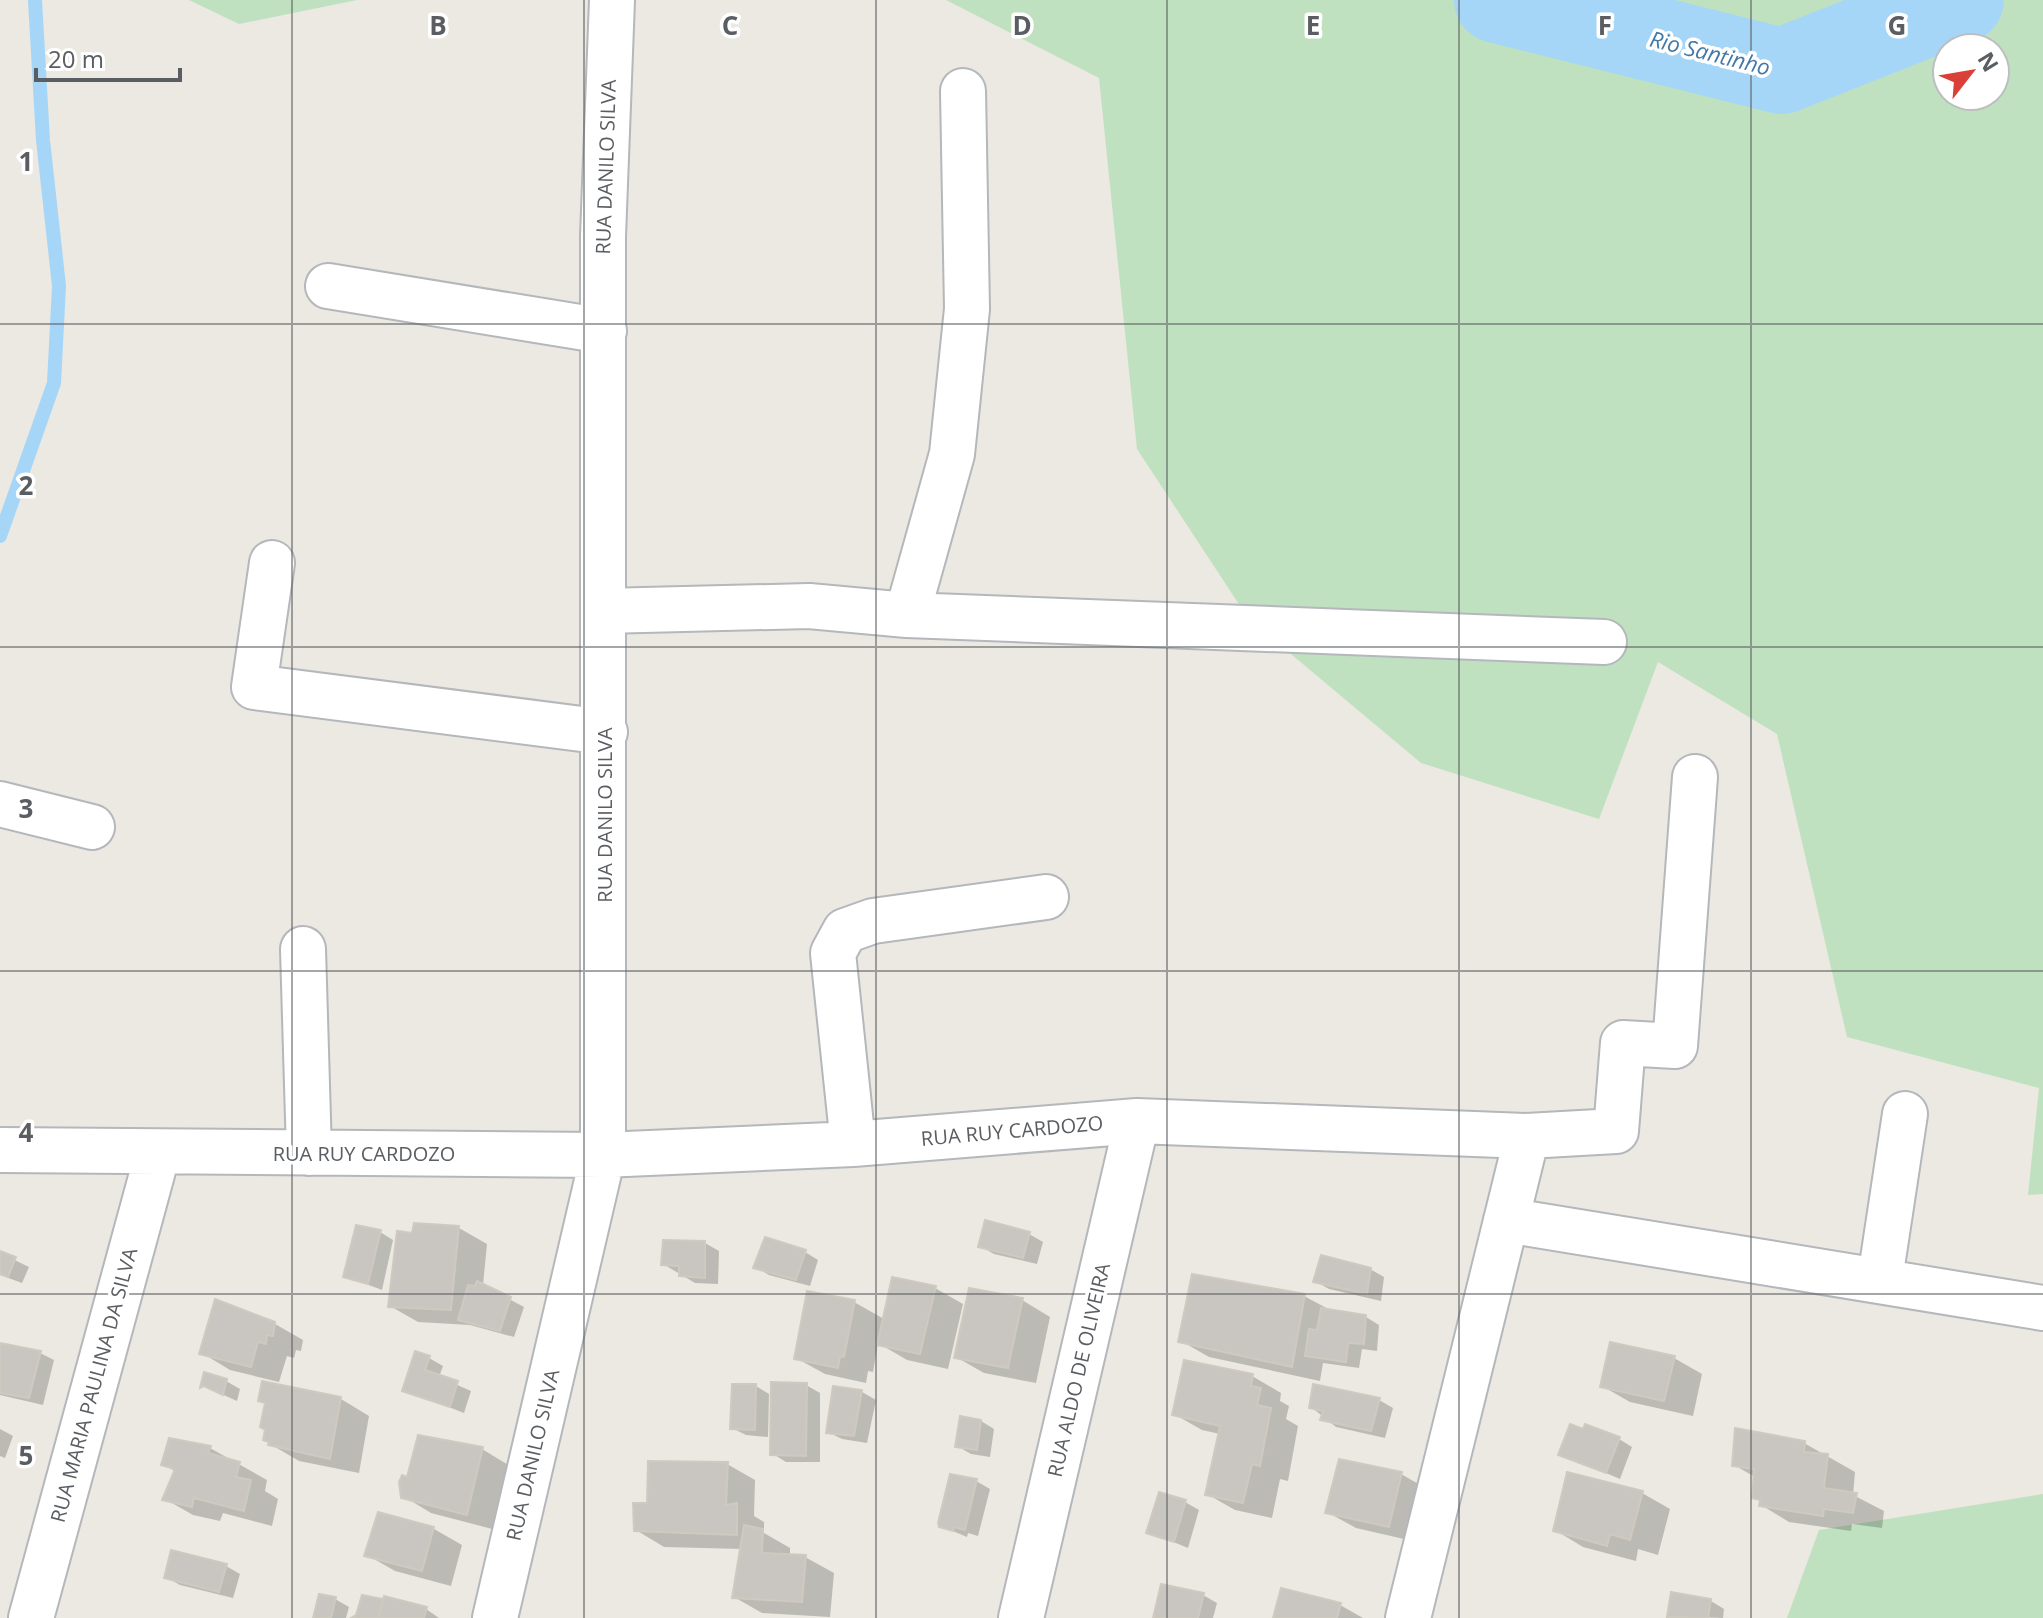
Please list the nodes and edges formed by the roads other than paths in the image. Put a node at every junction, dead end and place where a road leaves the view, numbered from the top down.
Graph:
1 (612, 0) edge
2 (963, 91) dead end
3 (328, 286) dead end
4 (604, 331) junction
5 (272, 563) dead end
6 (603, 611) junction
7 (907, 615) junction
8 (1604, 642) dead end
9 (605, 732) junction
10 (1695, 777) dead end
11 (0, 804) edge
12 (92, 827) dead end
13 (1046, 897) dead end
14 (303, 949) dead end
15 (1905, 1114) dead end
16 (1137, 1121) junction
17 (1527, 1136) junction
18 (853, 1144) junction
19 (0, 1150) edge
20 (158, 1152) junction
21 (309, 1153) junction
22 (603, 1155) junction
23 (1506, 1220) junction
24 (1880, 1279) junction
25 (2043, 1308) edge
26 (31, 1618) edge
27 (495, 1618) edge
28 (1021, 1618) edge
29 (1408, 1618) edge

1 - 4 street, RUA DANILO SILVA
2 - 7 street
3 - 4 street
4 - 6 street, RUA DANILO SILVA
5 - 9 street
6 - 7 street
6 - 9 street, RUA DANILO SILVA
7 - 8 street
9 - 22 street, RUA DANILO SILVA
10 - 17 street, RUA RUY CARDOZO
11 - 12 street
13 - 18 street
14 - 21 street
15 - 24 street
16 - 17 street, RUA RUY CARDOZO
16 - 18 street, RUA RUY CARDOZO
16 - 28 street, RUA ALDO DE OLIVEIRA
17 - 23 street
18 - 22 street, RUA RUY CARDOZO
19 - 20 street, RUA RUY CARDOZO
20 - 21 street, RUA RUY CARDOZO
20 - 26 street, RUA MARIA PAULINA DA SILVA
21 - 22 street, RUA RUY CARDOZO
22 - 27 street, RUA DANILO SILVA
23 - 24 street
23 - 29 street
24 - 25 street

